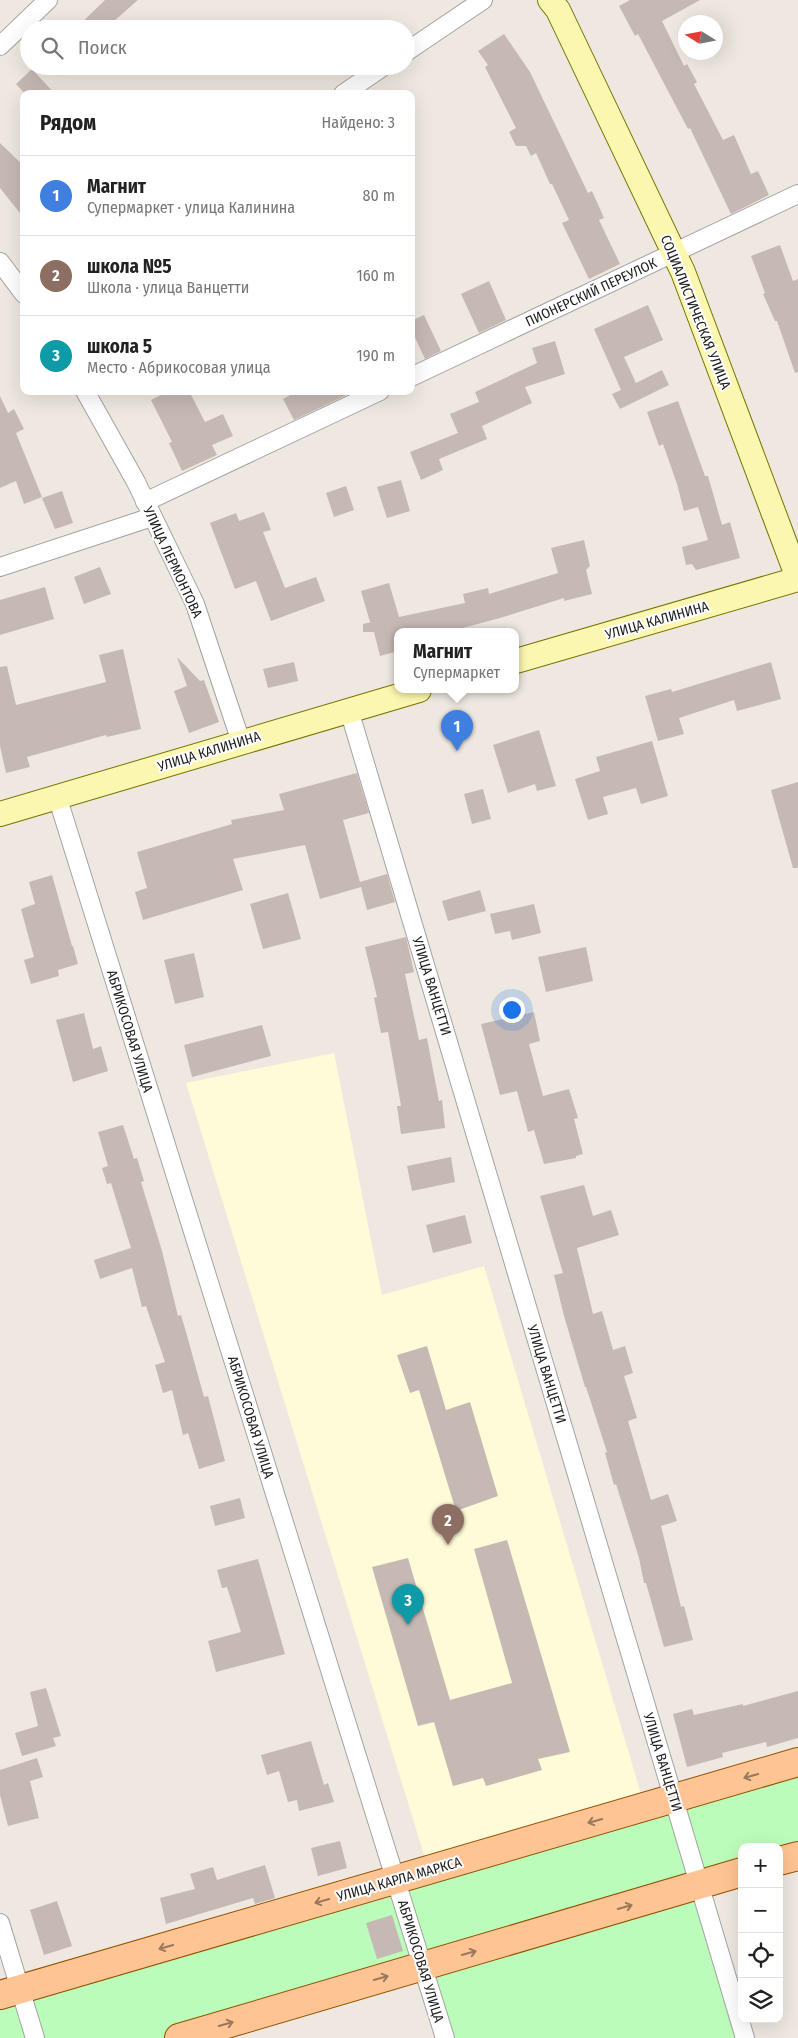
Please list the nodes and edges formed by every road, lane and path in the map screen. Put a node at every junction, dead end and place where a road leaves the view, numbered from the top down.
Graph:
1 (48, 0) edge
2 (483, 0) edge
3 (550, 0) edge
4 (27, 20) edge
5 (20, 27) edge
6 (0, 46) edge
7 (415, 46) edge
8 (371, 75) edge
9 (349, 90) edge
10 (798, 194) edge
11 (674, 253) junction
12 (0, 262) edge
13 (20, 289) edge
14 (415, 374) edge
15 (87, 395) edge
16 (372, 395) edge
17 (149, 509) junction
18 (0, 567) edge
19 (798, 578) edge
20 (519, 661) edge
21 (409, 693) edge
22 (350, 710) junction
23 (241, 742) junction
24 (58, 796) junction
25 (0, 814) edge
26 (798, 1762) edge
27 (673, 1798) junction
28 (798, 1856) edge
29 (783, 1860) edge
30 (738, 1873) edge
31 (395, 1880) junction
32 (699, 1885) junction
33 (0, 1923) edge
34 (422, 1966) junction
35 (10, 1992) edge
36 (35, 2038) edge
37 (179, 2038) edge
38 (445, 2038) edge
39 (745, 2038) edge

1 - 4 street
2 - 7 street
3 - 11 main road, СОЦИАЛИСТИЧЕСКАЯ УЛИЦА
5 - 6 street
8 - 9 street
10 - 11 street, ПИОНЕРСКИЙ ПЕРЕУЛОК
11 - 14 street, ПИОНЕРСКИЙ ПЕРЕУЛОК
11 - 19 main road, СОЦИАЛИСТИЧЕСКАЯ УЛИЦА
12 - 13 street
15 - 17 street, УЛИЦА ЛЕРМОНТОВА
16 - 17 street
17 - 18 street
17 - 23 street, УЛИЦА ЛЕРМОНТОВА
19 - 20 main road, УЛИЦА КАЛИНИНА
21 - 22 main road, УЛИЦА КАЛИНИНА
22 - 23 main road, УЛИЦА КАЛИНИНА
22 - 27 street, УЛИЦА ВАНЦЕТТИ
23 - 24 main road, УЛИЦА КАЛИНИНА
24 - 25 main road, УЛИЦА КАЛИНИНА
24 - 31 street, АБРИКОСОВАЯ УЛИЦА
26 -> 27 main road, УЛИЦА КАРЛА МАРКСА
27 -> 31 main road, УЛИЦА КАРЛА МАРКСА
27 - 32 street, УЛИЦА ВАНЦЕТТИ
28 - 29 main road
30 - 32 main road
31 - 34 street, АБРИКОСОВАЯ УЛИЦА
31 -> 35 main road, УЛИЦА КАРЛА МАРКСА
34 -> 32 main road
32 - 39 street, УЛИЦА ВАНЦЕТТИ
33 - 35 street
37 -> 34 main road
34 - 38 street, АБРИКОСОВАЯ УЛИЦА
35 - 36 street

